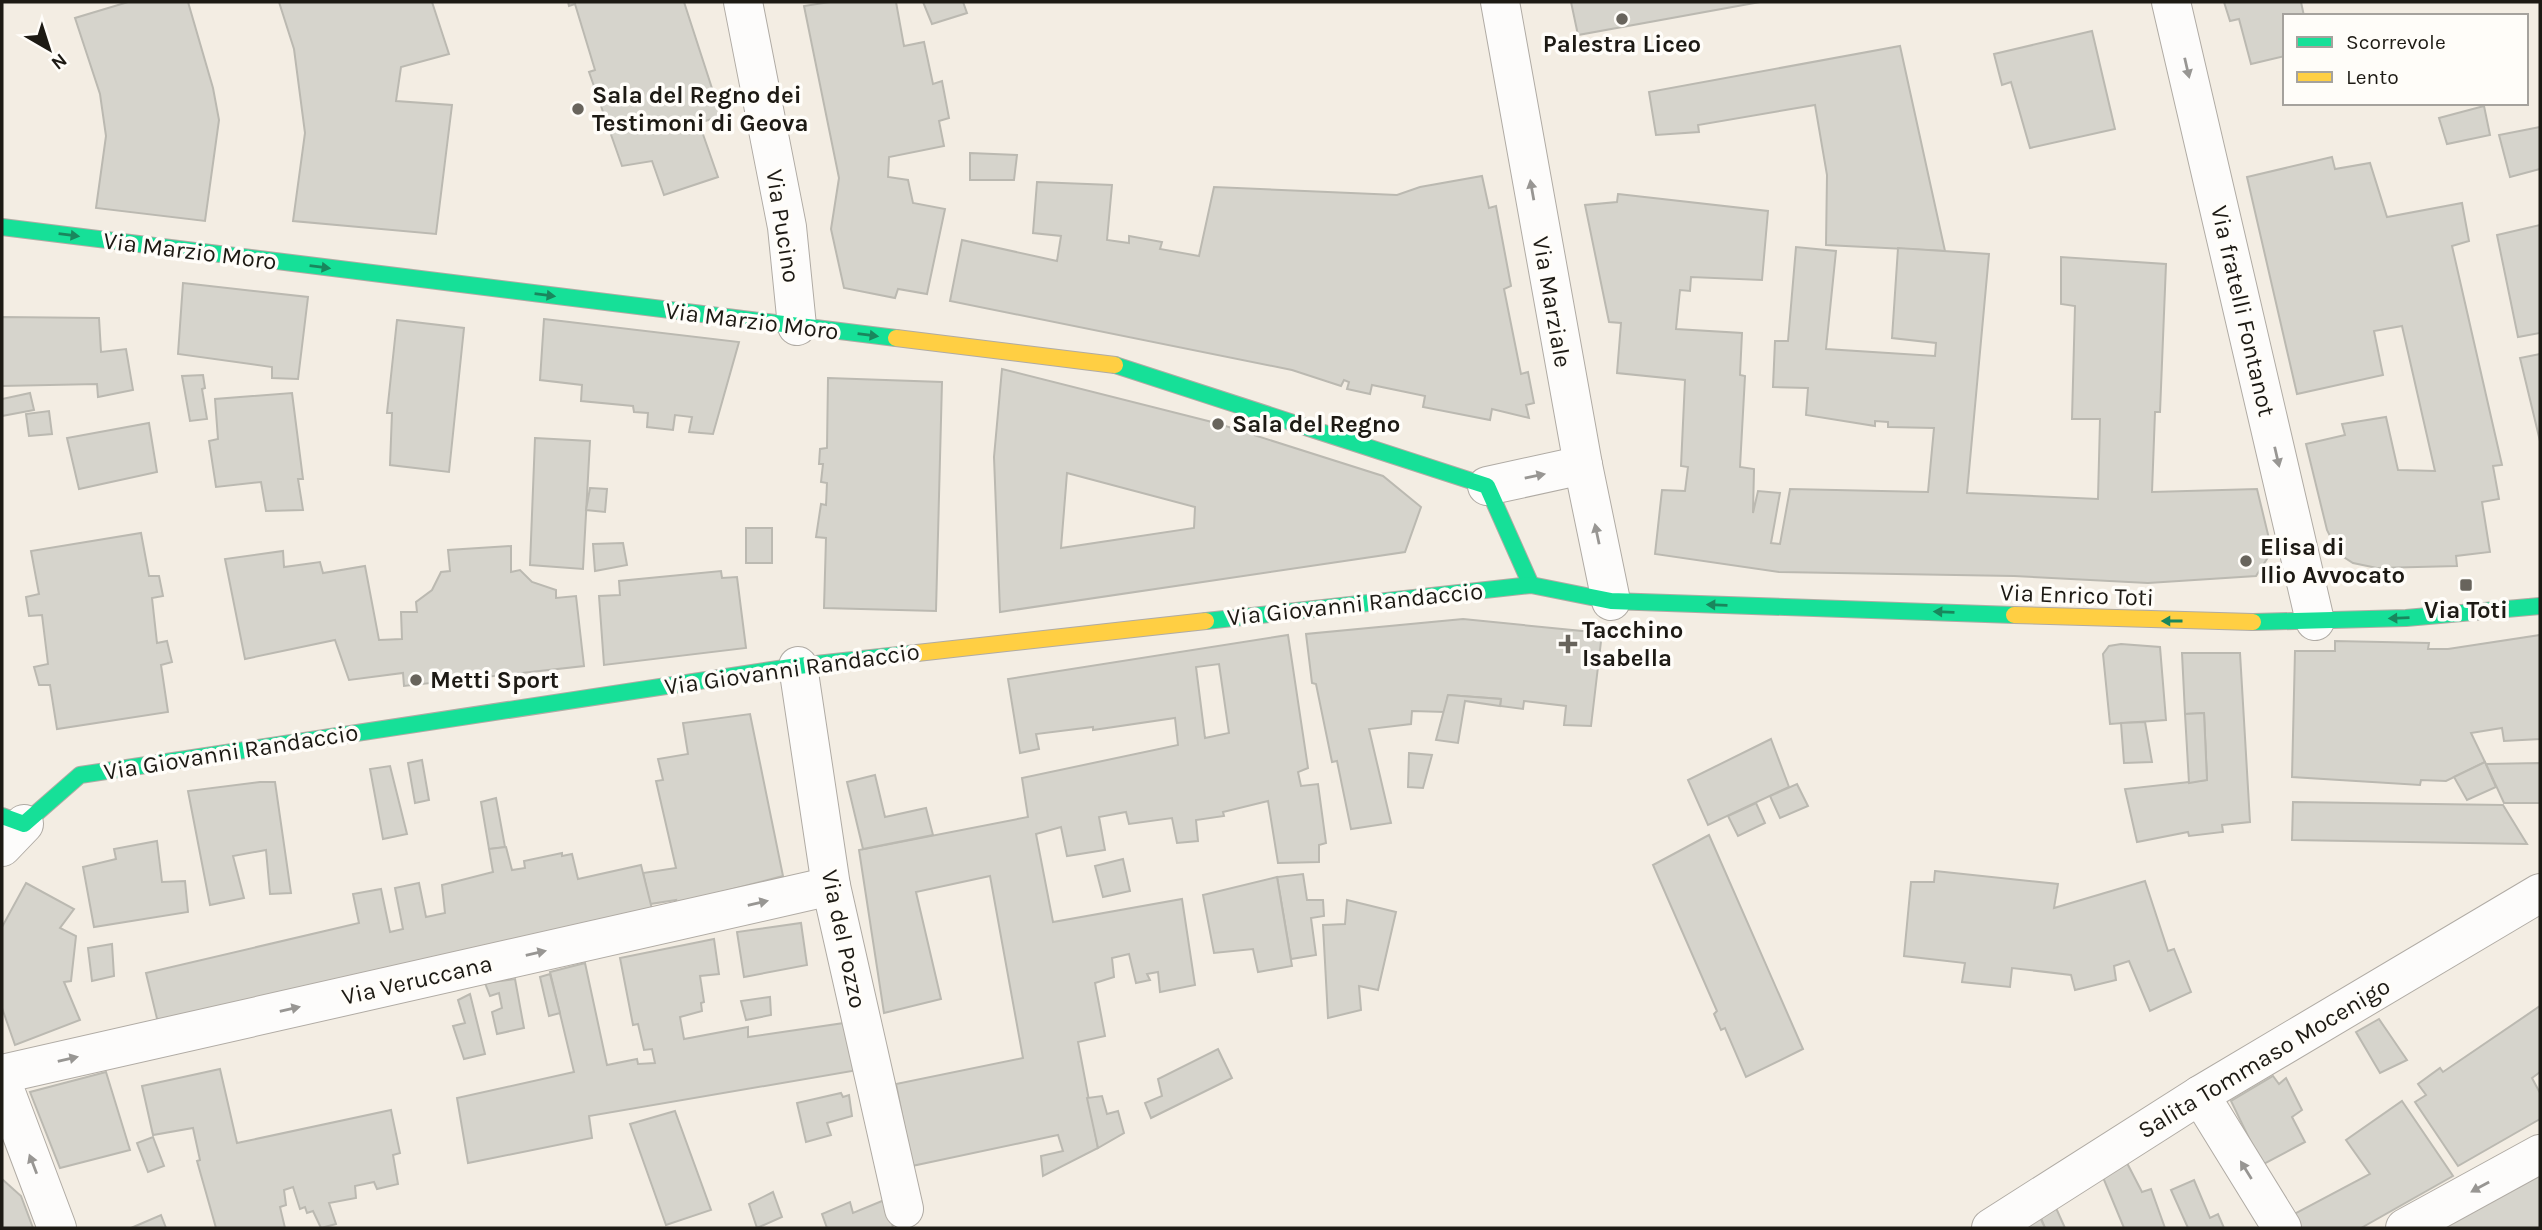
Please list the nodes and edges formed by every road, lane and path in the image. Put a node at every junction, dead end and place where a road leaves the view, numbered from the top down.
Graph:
1 (743, 2) edge
2 (1500, 2) edge
3 (2171, 2) edge
4 (2, 227) edge
5 (797, 326) junction
6 (1583, 465) junction
7 (1487, 486) junction
8 (1531, 585) junction
9 (1611, 601) junction
10 (2540, 606) edge
11 (2315, 621) junction
12 (798, 666) junction
13 (9, 829) edge
14 (831, 886) junction
15 (2540, 893) edge
16 (2, 1074) edge
17 (2, 1082) edge
18 (2200, 1095) junction
19 (2540, 1154) edge
20 (904, 1209) dead end
21 (57, 1228) edge
22 (1991, 1228) edge
23 (2282, 1228) edge
24 (2405, 1228) edge

1 - 5 street, Via Pucino
6 -> 2 street, Via Marziale
3 -> 11 street, Via fratelli Fontanot
4 -> 5 street, Via Marzio Moro
5 -> 7 street, Via Marzio Moro
7 -> 6 street
9 -> 6 street, Via Marziale
7 - 8 street
8 - 9 street, Via Giovanni Randaccio
8 - 12 street, Via Giovanni Randaccio
11 -> 9 street, Via Enrico Toti
10 -> 11 street, Via Enrico Toti
12 - 13 street, Via Giovanni Randaccio
12 - 14 street, Via del Pozzo
16 -> 14 street, Via Veruccana
14 - 20 street, Via del Pozzo
15 - 18 street, Salita Tommaso Mocenigo
21 -> 17 street
18 - 22 street, Salita Tommaso Mocenigo
23 -> 18 street
19 -> 24 street

